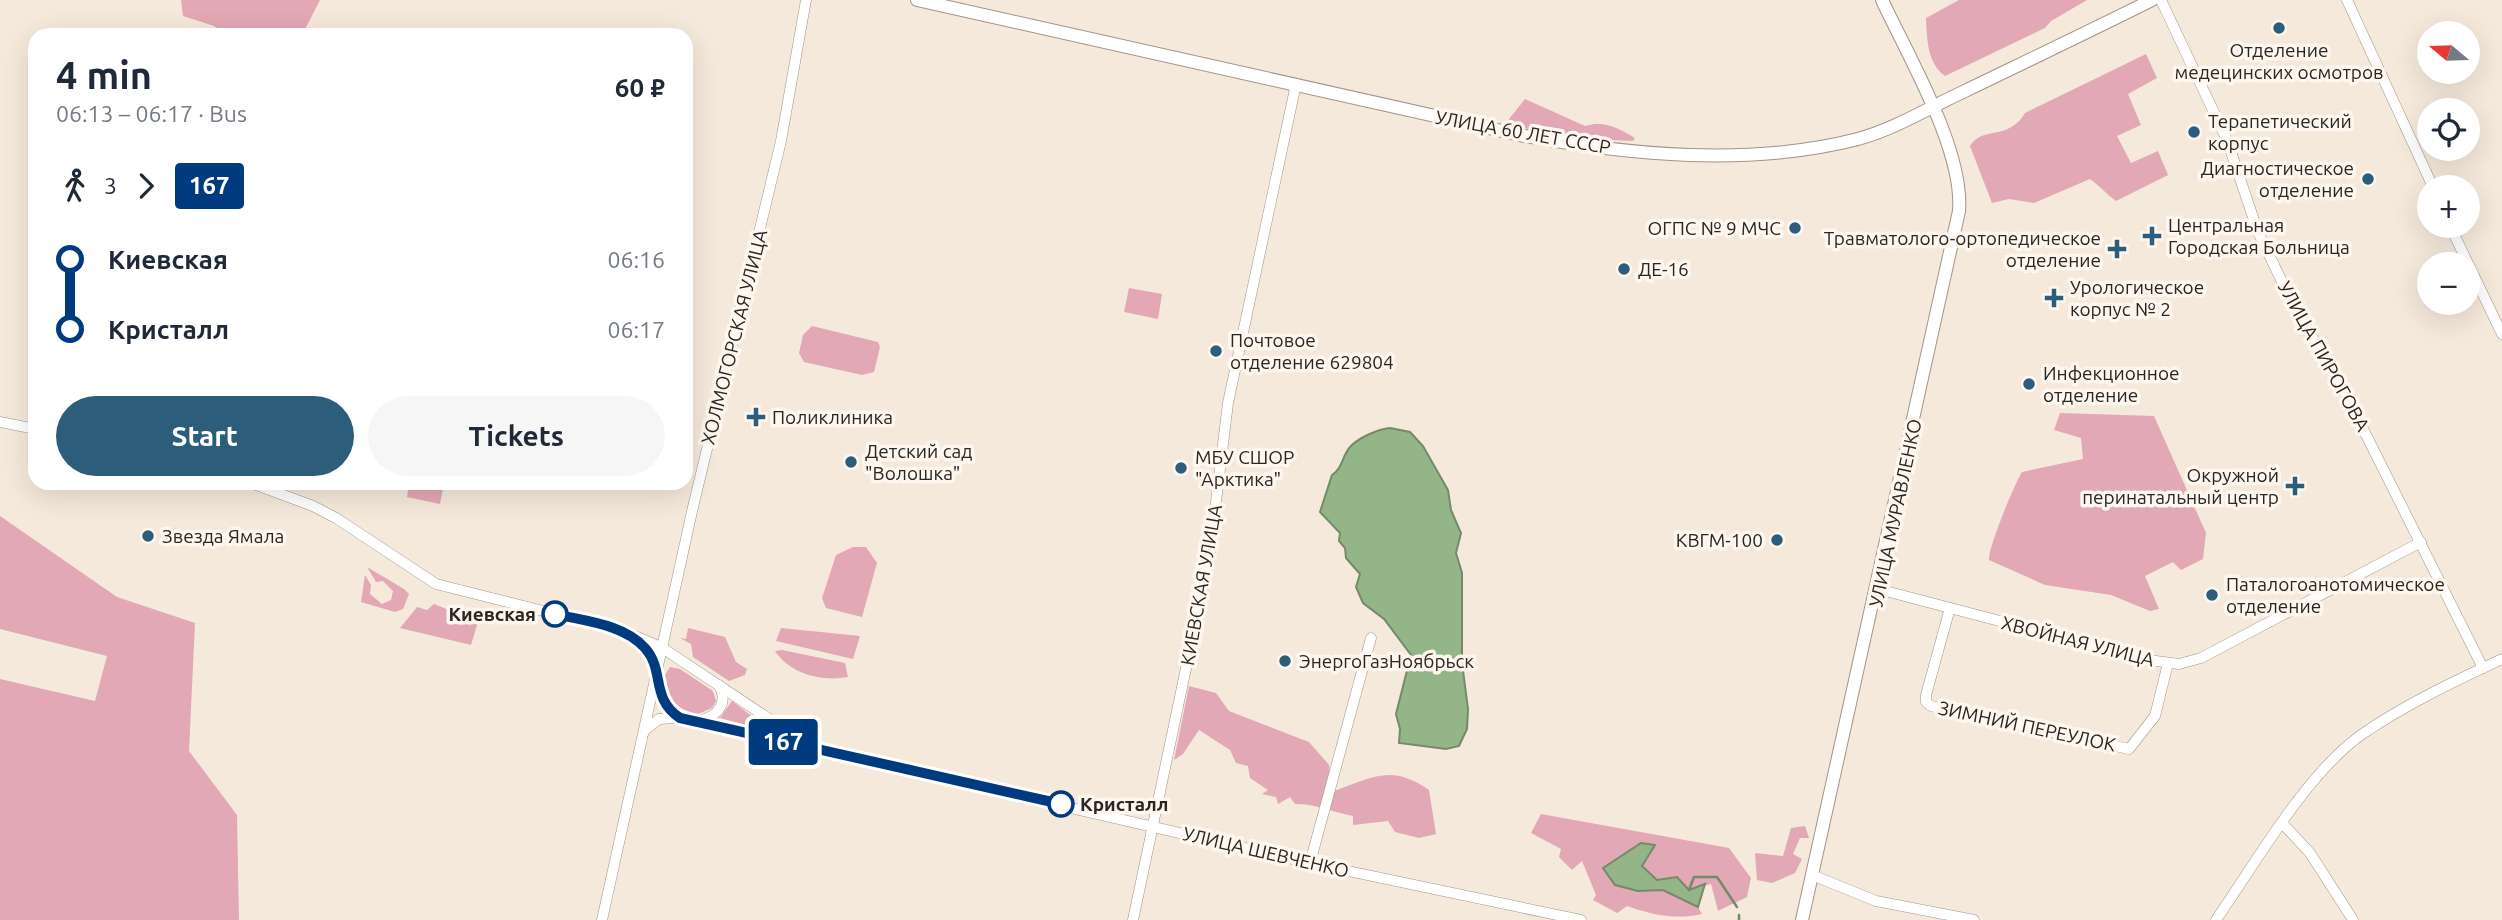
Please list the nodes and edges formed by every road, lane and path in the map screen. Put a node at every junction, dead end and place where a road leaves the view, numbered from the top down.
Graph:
1 (806, 0) edge
2 (917, 0) edge
3 (1882, 0) edge
4 (2152, 0) edge
5 (2161, 0) edge
6 (2347, 0) edge
7 (1296, 85) junction
8 (1932, 107) junction
9 (2427, 175) edge
10 (2456, 238) edge
11 (2502, 334) edge
12 (0, 422) edge
13 (28, 428) edge
14 (270, 490) edge
15 (2421, 542) junction
16 (1878, 589) junction
17 (1950, 608) junction
18 (623, 631) junction
19 (1371, 638) dead end
20 (661, 648) junction
21 (2502, 659) edge
22 (2168, 663) junction
23 (690, 664) junction
24 (2483, 668) junction
25 (656, 673) junction
26 (718, 683) junction
27 (684, 719) junction
28 (641, 740) junction
29 (830, 751) junction
30 (2283, 824) junction
31 (1153, 826) junction
32 (1310, 863) junction
33 (1812, 875) junction
34 (602, 920) edge
35 (1133, 920) edge
36 (1581, 920) edge
37 (1802, 920) edge
38 (1974, 920) edge
39 (2216, 920) edge
40 (2353, 920) edge

1 - 20 street, ХОЛМОГОРСКАЯ УЛИЦА
2 - 7 main road, УЛИЦА 60 ЛЕТ СССР
3 - 8 main road, УЛИЦА МУРАВЛЕНКО
4 - 8 main road, УЛИЦА 60 ЛЕТ СССР
5 - 15 street, УЛИЦА ПИРОГОВА
6 - 9 street
7 - 8 main road, УЛИЦА 60 ЛЕТ СССР
7 - 31 street, КИЕВСКАЯ УЛИЦА
8 - 16 main road, УЛИЦА МУРАВЛЕНКО
10 - 11 street
12 - 13 street
14 - 18 street
15 - 22 street, ХВОЙНАЯ УЛИЦА
15 - 24 street, УЛИЦА ПИРОГОВА
16 - 17 street, ХВОЙНАЯ УЛИЦА
16 - 33 main road, УЛИЦА МУРАВЛЕНКО
17 - 22 street, ХВОЙНАЯ УЛИЦА
17 - 22 street, ЗИМНИЙ ПЕРЕУЛОК
18 - 20 street
18 - 25 street
19 - 32 street
20 - 23 street
20 - 25 street, ХОЛМОГОРСКАЯ УЛИЦА
21 - 24 street
23 - 25 street
23 - 26 street
24 - 30 street
25 - 27 street
25 - 28 street, ХОЛМОГОРСКАЯ УЛИЦА
26 - 27 street
26 - 29 street
27 - 28 street
27 - 29 street
28 - 34 street, ХОЛМОГОРСКАЯ УЛИЦА
29 - 31 street, УЛИЦА ШЕВЧЕНКО
30 - 39 street
30 - 40 street
31 - 32 street, УЛИЦА ШЕВЧЕНКО
31 - 35 street, КИЕВСКАЯ УЛИЦА
32 - 36 street, УЛИЦА ШЕВЧЕНКО
33 - 37 main road, УЛИЦА МУРАВЛЕНКО
33 - 38 street

